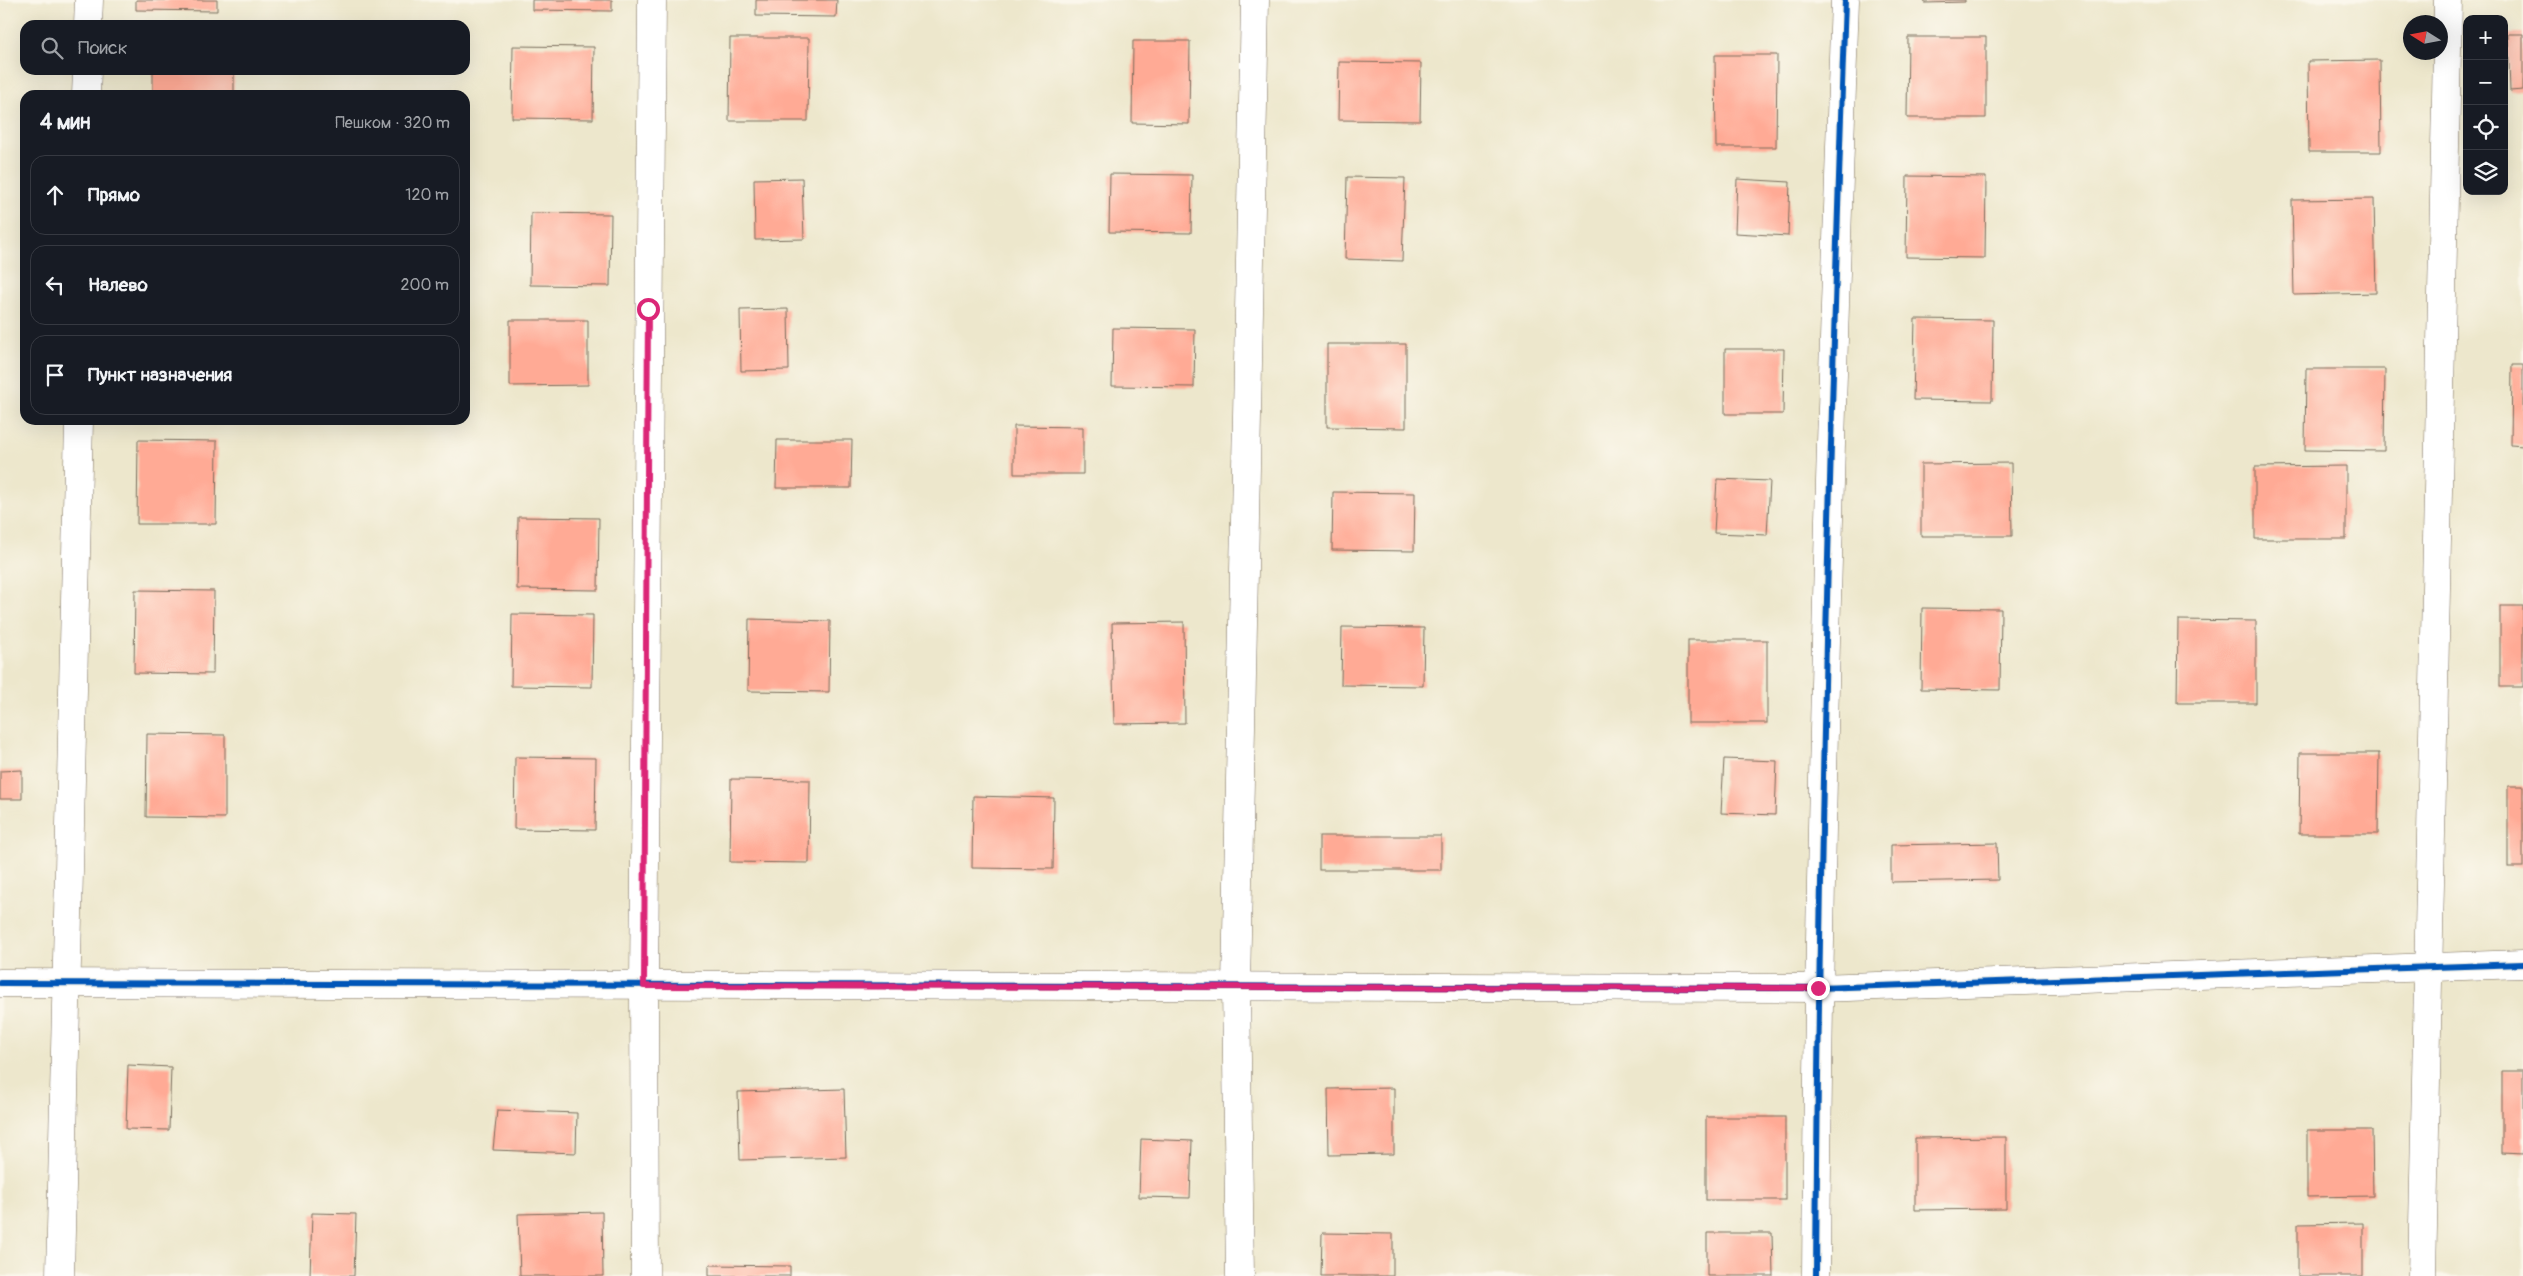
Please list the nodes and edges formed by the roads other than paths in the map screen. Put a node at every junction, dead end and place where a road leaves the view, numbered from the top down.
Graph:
1 (89, 0) edge
2 (652, 0) edge
3 (1255, 0) edge
4 (1845, 0) edge
5 (2448, 0) edge
6 (88, 20) edge
7 (87, 75) edge
8 (86, 90) edge
9 (79, 425) edge
10 (2523, 964) edge
11 (2426, 967) junction
12 (0, 983) edge
13 (64, 985) junction
14 (644, 986) junction
15 (1236, 987) junction
16 (1818, 988) junction
17 (60, 1276) edge
18 (645, 1276) edge
19 (1240, 1276) edge
20 (1816, 1276) edge
21 (2422, 1276) edge

1 - 6 street
2 - 14 street
3 - 15 street
4 - 16 street
5 - 11 street
7 - 8 street
9 - 13 street
10 - 11 street
11 - 16 street
11 - 21 street
12 - 13 street
13 - 14 street
13 - 17 street
14 - 15 street
14 - 18 street
15 - 16 street
15 - 19 street
16 - 20 street

